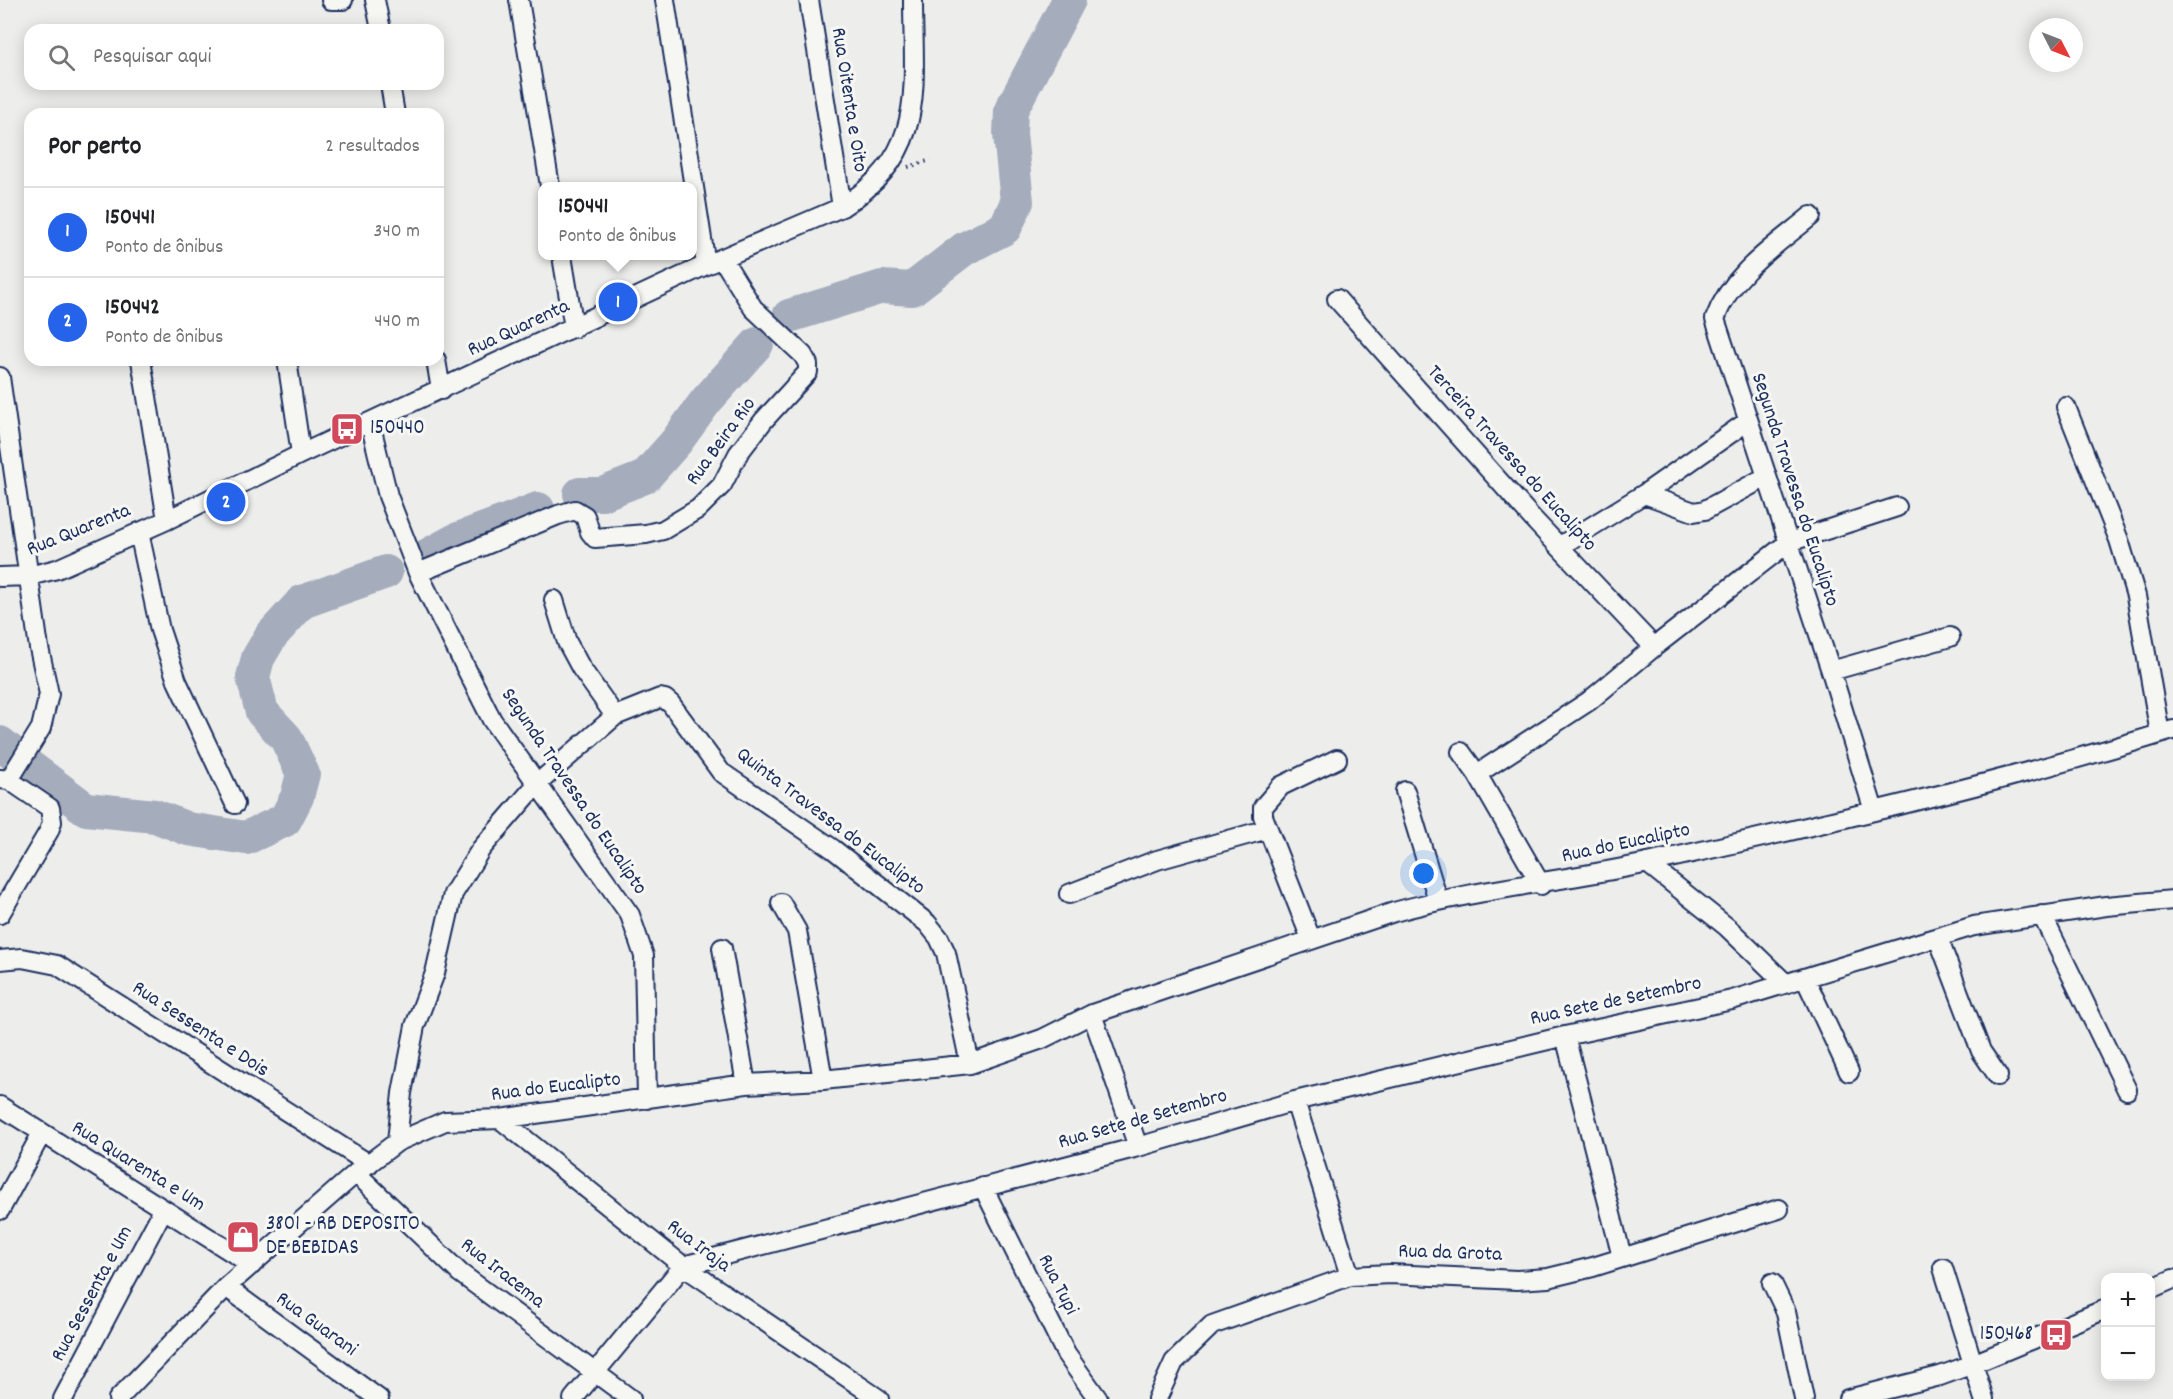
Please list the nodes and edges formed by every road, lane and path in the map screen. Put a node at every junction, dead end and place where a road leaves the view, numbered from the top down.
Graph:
1 (331, 0) edge
2 (343, 0) edge
3 (519, 0) edge
4 (665, 0) edge
5 (809, 0) edge
6 (913, 0) edge
7 (376, 1) edge
8 (380, 24) edge
9 (391, 90) edge
10 (394, 108) edge
11 (549, 182) edge
12 (842, 207) junction
13 (1811, 216) dead end
14 (563, 260) edge
15 (714, 261) junction
16 (1337, 299) dead end
17 (574, 328) junction
18 (142, 366) edge
19 (288, 366) edge
20 (437, 366) edge
21 (0, 377) edge
22 (441, 390) junction
23 (2066, 407) dead end
24 (370, 422) junction
25 (1748, 422) junction
26 (301, 454) junction
27 (1766, 477) junction
28 (1644, 494) junction
29 (1897, 507) dead end
30 (167, 520) junction
31 (139, 531) junction
32 (1789, 542) junction
33 (1560, 546) junction
34 (418, 573) junction
35 (29, 576) junction
36 (0, 577) edge
37 (554, 600) dead end
38 (1950, 637) dead end
39 (1653, 647) junction
40 (1831, 671) junction
41 (615, 716) junction
42 (2167, 732) edge
43 (1461, 752) dead end
44 (1337, 759) dead end
45 (1478, 774) junction
46 (5, 780) edge
47 (537, 784) junction
48 (1405, 791) dead end
49 (235, 804) dead end
50 (1874, 811) junction
51 (1268, 829) junction
52 (1647, 863) junction
53 (1541, 885) junction
54 (1069, 894) dead end
55 (1438, 900) junction
56 (2172, 902) edge
57 (781, 903) dead end
58 (0, 914) edge
59 (2042, 915) junction
60 (1938, 938) junction
61 (1311, 939) junction
62 (722, 948) dead end
63 (0, 960) edge
64 (1805, 978) junction
65 (1785, 984) junction
66 (1092, 1014) junction
67 (1565, 1036) junction
68 (970, 1064) junction
69 (1849, 1072) dead end
70 (1998, 1076) dead end
71 (823, 1080) junction
72 (746, 1084) junction
73 (2127, 1090) dead end
74 (647, 1099) junction
75 (1295, 1101) junction
76 (0, 1106) edge
77 (500, 1119) junction
78 (42, 1133) junction
79 (397, 1142) junction
80 (1138, 1147) junction
81 (362, 1169) junction
82 (983, 1187) junction
83 (1779, 1209) dead end
84 (0, 1210) edge
85 (163, 1210) junction
86 (1622, 1257) junction
87 (252, 1265) junction
88 (683, 1266) junction
89 (1943, 1268) dead end
90 (1350, 1276) junction
91 (2173, 1279) edge
92 (1772, 1282) dead end
93 (226, 1287) junction
94 (2155, 1287) edge
95 (2101, 1311) edge
96 (1973, 1364) junction
97 (594, 1372) junction
98 (63, 1399) edge
99 (118, 1399) edge
100 (379, 1399) edge
101 (573, 1399) edge
102 (631, 1399) edge
103 (879, 1399) edge
104 (1098, 1399) edge
105 (1157, 1399) edge
106 (1804, 1399) edge
107 (1848, 1399) edge
108 (1984, 1399) edge

1 - 2 street
3 - 11 street
4 - 15 street
5 - 12 street, Rua Oitenta e Oito
6 - 12 street, Rua Quarenta
7 - 8 street
9 - 10 street
12 - 15 street, Rua Quarenta
13 - 25 street, Segunda Travessa do Eucalipto
14 - 17 street
15 - 17 street, Rua Quarenta
15 - 34 street, Rua Beira Rio
16 - 33 street, Terceira Travessa do Eucalipto
17 - 22 street, Rua Quarenta
18 - 30 street
19 - 26 street
20 - 22 street
21 - 35 street
22 - 24 street, Rua Quarenta
23 - 42 street
24 - 26 street, Rua Quarenta
24 - 34 street, Segunda Travessa do Eucalipto
25 - 27 street, Segunda Travessa do Eucalipto
25 - 28 street
26 - 30 street, Rua Quarenta
27 - 28 street
27 - 32 street, Segunda Travessa do Eucalipto
28 - 33 street
29 - 32 street
30 - 31 street, Rua Quarenta
31 - 35 street, Rua Quarenta
31 - 49 street
32 - 39 street
32 - 40 street, Segunda Travessa do Eucalipto
33 - 39 street, Terceira Travessa do Eucalipto
34 - 47 street, Segunda Travessa do Eucalipto
35 - 36 street, Rua Quarenta
35 - 46 street
37 - 41 street
38 - 40 street
39 - 45 street
40 - 50 street, Segunda Travessa do Eucalipto
41 - 47 street
41 - 68 street, Quinta Travessa do Eucalipto
42 - 50 street, Rua do Eucalipto
43 - 45 street
44 - 51 street
45 - 53 street
46 - 58 street
47 - 74 street, Segunda Travessa do Eucalipto
47 - 79 street
48 - 55 street
50 - 52 street, Rua do Eucalipto
51 - 54 street
51 - 61 street
52 - 53 street, Rua do Eucalipto
52 - 65 street
53 - 55 street, Rua do Eucalipto
55 - 61 street, Rua do Eucalipto
56 - 59 street, Rua Sete de Setembro
57 - 71 street
59 - 60 street, Rua Sete de Setembro
59 - 73 street
60 - 64 street, Rua Sete de Setembro
60 - 70 street
61 - 66 street, Rua do Eucalipto
62 - 72 street
63 - 81 street, Rua Sessenta e Dois
64 - 65 street, Rua Sete de Setembro
64 - 69 street
65 - 67 street, Rua Sete de Setembro
66 - 68 street, Rua do Eucalipto
66 - 80 street
67 - 75 street, Rua Sete de Setembro
67 - 86 street
68 - 71 street, Rua do Eucalipto
71 - 72 street, Rua do Eucalipto
72 - 74 street, Rua do Eucalipto
74 - 77 street, Rua do Eucalipto
75 - 80 street, Rua Sete de Setembro
75 - 90 street
76 - 78 street, Rua Quarenta e Um
77 - 79 street, Rua do Eucalipto
77 - 88 street, Rua Iraja
78 - 84 street
78 - 85 street, Rua Quarenta e Um
79 - 81 street, Rua do Eucalipto
80 - 82 street, Rua Sete de Setembro
81 - 87 street, Rua do Eucalipto
81 - 97 street, Rua Iracema
82 - 88 street, Rua Sete de Setembro
82 - 104 street, Rua Tupi
83 - 86 street, Rua da Grota
85 - 87 street, Rua Quarenta e Um
85 - 98 street, Rua Sessenta e Um
86 - 90 street, Rua da Grota
87 - 93 street, Rua do Eucalipto
88 - 97 street
88 - 103 street, Rua Iraja
89 - 96 street
90 - 105 street, Rua da Grota
91 - 94 street
92 - 106 street
93 - 99 street, Rua do Eucalipto
93 - 100 street, Rua Guarani
95 - 96 street
96 - 107 street
96 - 108 street
97 - 101 street
97 - 102 street, Rua Iracema

